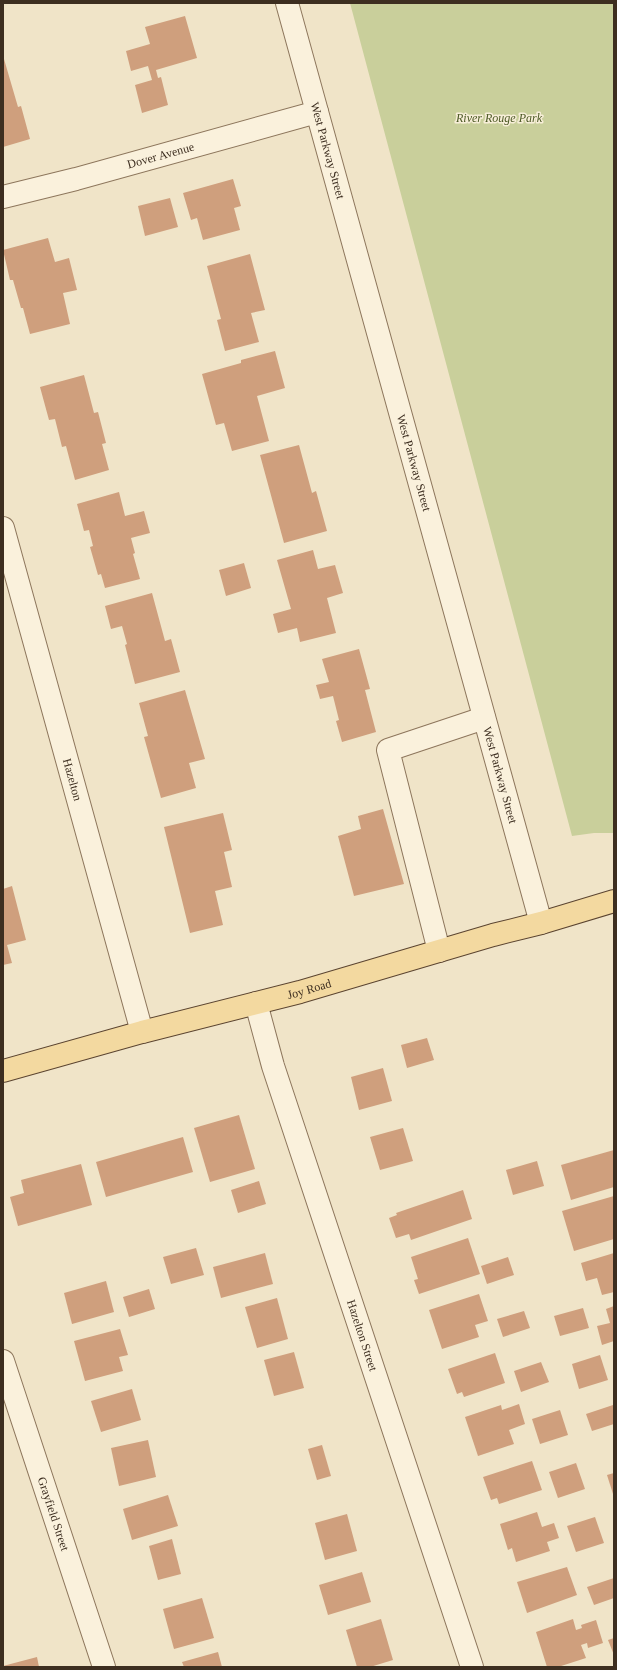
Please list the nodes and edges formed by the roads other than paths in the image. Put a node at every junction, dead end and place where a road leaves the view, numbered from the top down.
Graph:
1 (287, 3) edge
2 (317, 112) junction
3 (3, 197) edge
4 (3, 528) edge
5 (484, 718) junction
6 (614, 901) edge
7 (541, 923) junction
8 (439, 951) junction
9 (256, 1003) junction
10 (142, 1032) junction
11 (3, 1070) edge
12 (3, 1361) edge
13 (104, 1667) edge
14 (472, 1667) edge

1 - 2 street, West Parkway Street
2 - 3 street, Dover Avenue
2 - 5 street, West Parkway Street
4 - 10 street, Hazelton
5 - 7 street, West Parkway Street
5 - 8 street
6 - 7 main road, Joy Road
7 - 8 main road, Joy Road
8 - 9 main road, Joy Road
9 - 10 main road, Joy Road
9 - 14 street, Hazelton Street
10 - 11 main road, Joy Road
12 - 13 street, Grayfield Street

